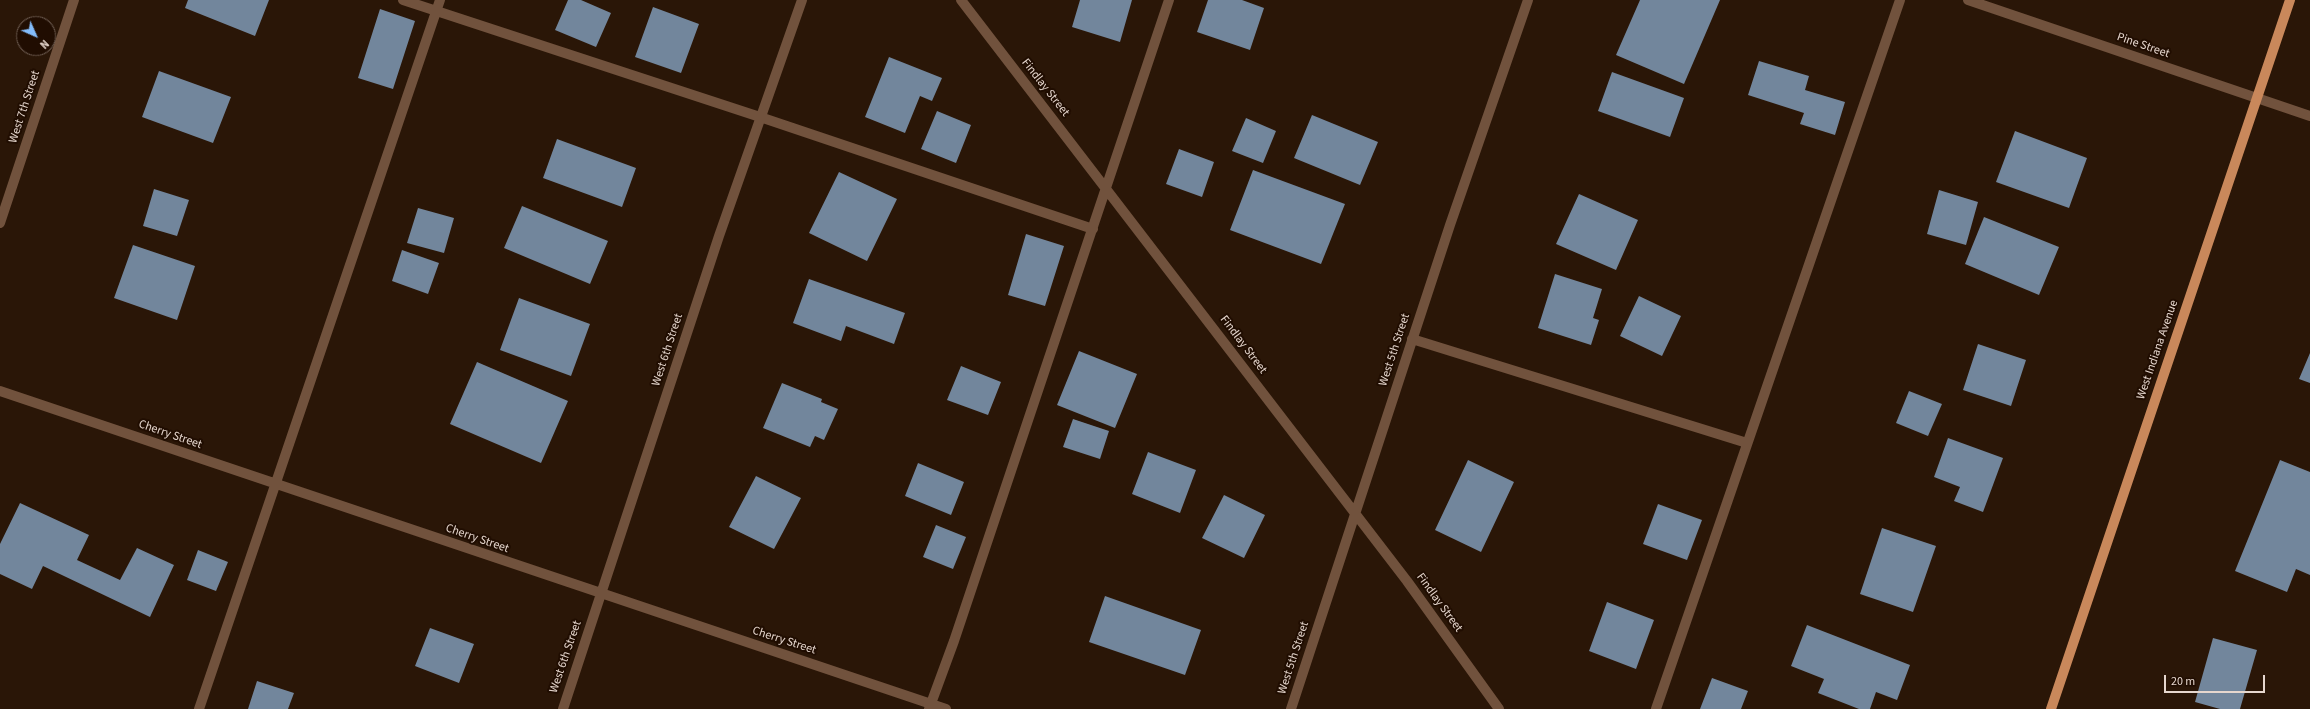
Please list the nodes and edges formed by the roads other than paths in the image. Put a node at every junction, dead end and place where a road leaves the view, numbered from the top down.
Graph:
1 (74, 0) edge
2 (403, 0) edge
3 (440, 0) edge
4 (802, 0) edge
5 (961, 0) edge
6 (1169, 0) edge
7 (1528, 0) edge
8 (1900, 0) edge
9 (1968, 0) edge
10 (2290, 0) edge
11 (436, 11) junction
12 (2257, 98) junction
13 (2310, 116) edge
14 (760, 117) junction
15 (1106, 189) junction
16 (0, 223) edge
17 (1093, 229) junction
18 (1412, 339) junction
19 (0, 391) edge
20 (1747, 443) junction
21 (274, 484) junction
22 (1355, 513) junction
23 (601, 594) junction
24 (930, 706) edge
25 (199, 709) edge
26 (563, 709) edge
27 (946, 709) edge
28 (1291, 709) edge
29 (1499, 709) edge
30 (1656, 709) edge
31 (2051, 709) edge

1 - 16 street, West 7th Street
2 - 11 street
3 - 11 street
4 - 14 street, West 6th Street
5 - 15 street, Findlay Street
6 - 15 street
7 - 18 street, West 5th Street
8 - 20 street
9 - 12 street, Pine Street
10 - 12 main road, West Indiana Avenue
11 - 14 street
11 - 21 street
12 - 13 street, Pine Street
12 - 31 main road, West Indiana Avenue
14 - 17 street
14 - 23 street, West 6th Street
15 - 17 street
15 - 22 street, Findlay Street
17 - 24 street
18 - 20 street
18 - 22 street, West 5th Street
19 - 21 street, Cherry Street
20 - 30 street
21 - 23 street, Cherry Street
21 - 25 street
22 - 28 street, West 5th Street
22 - 29 street, Findlay Street
23 - 24 street, Cherry Street
23 - 26 street, West 6th Street
24 - 27 street, Cherry Street

